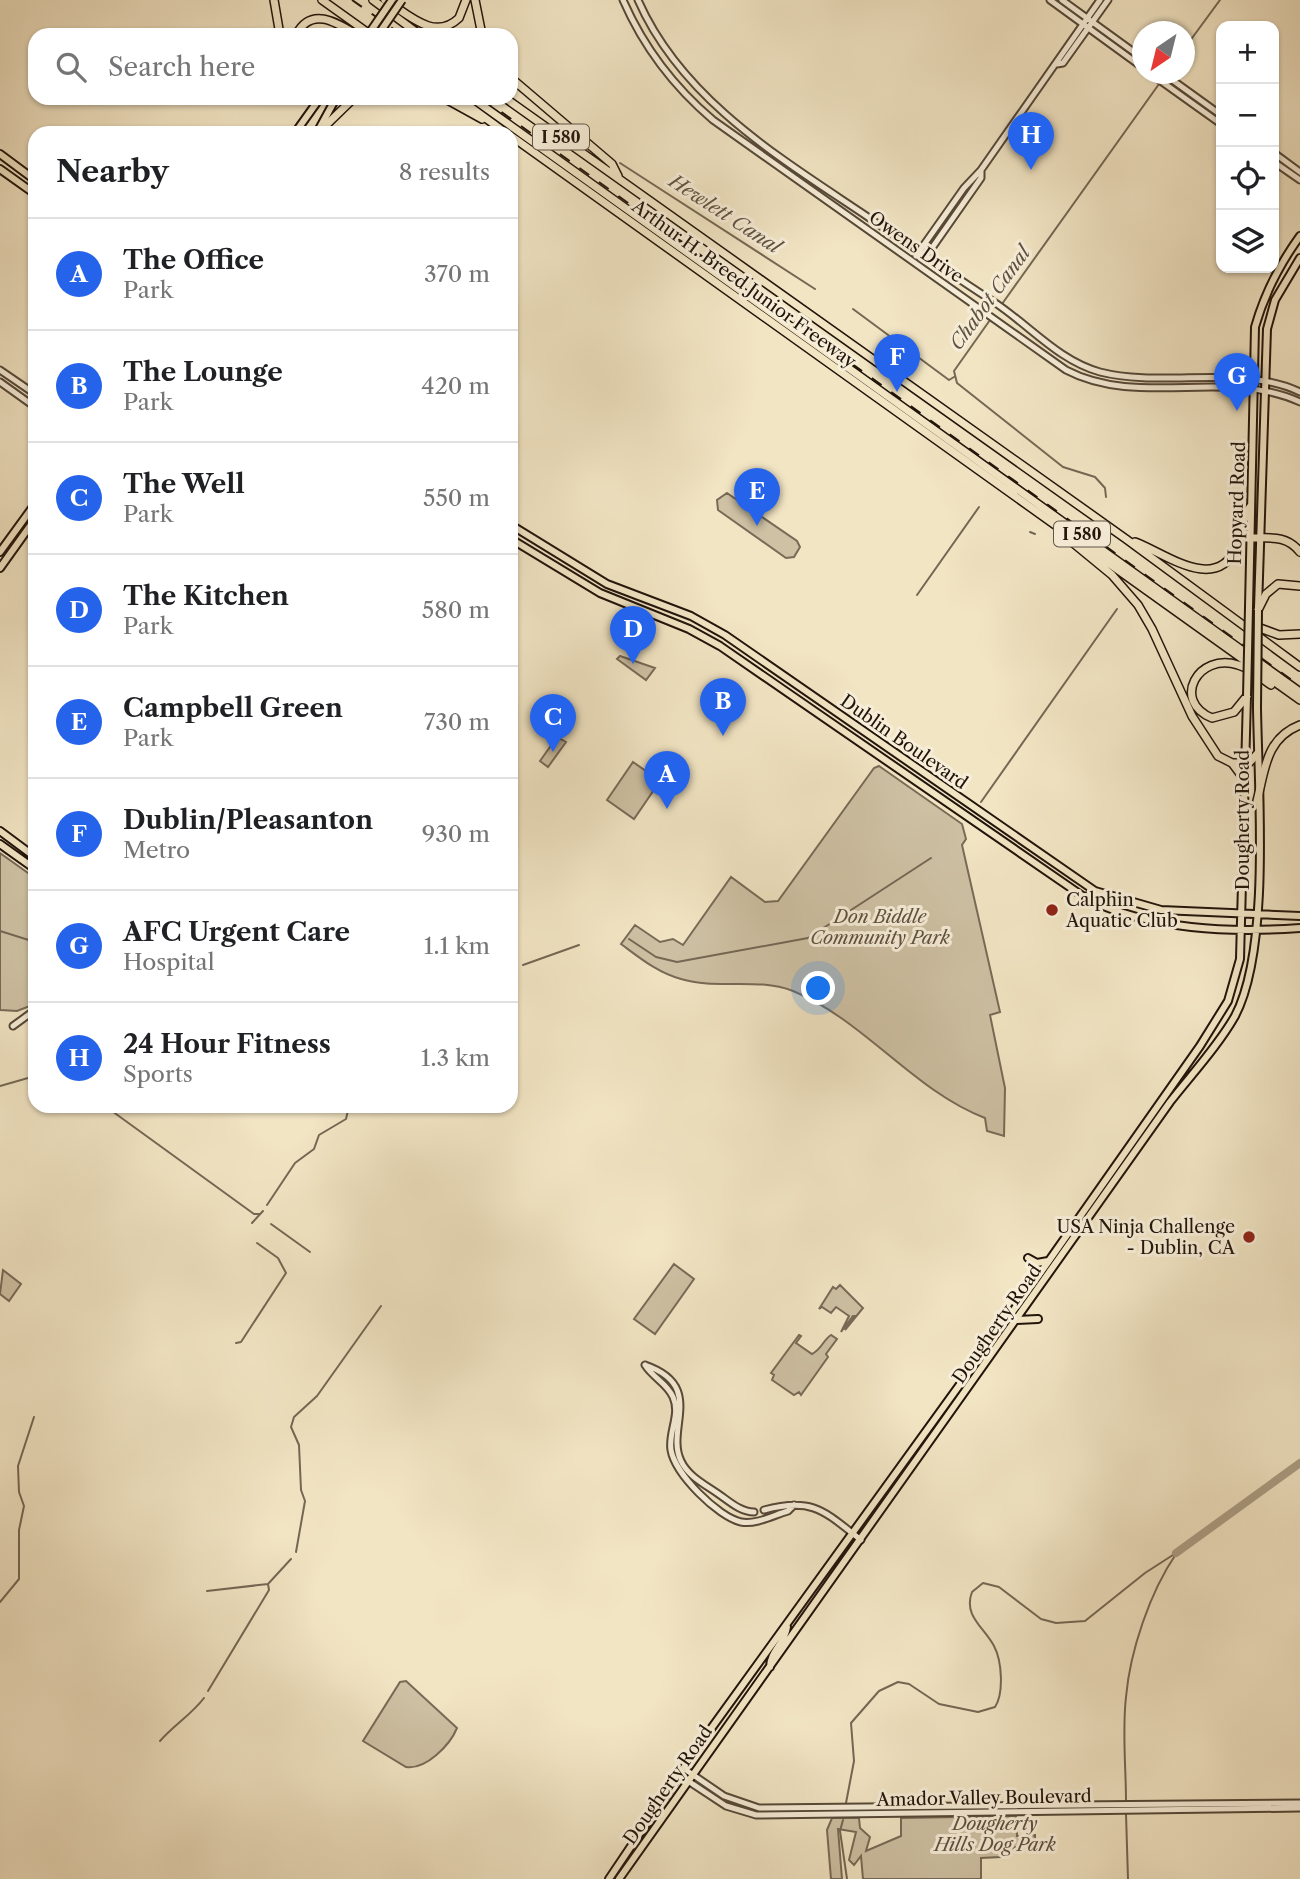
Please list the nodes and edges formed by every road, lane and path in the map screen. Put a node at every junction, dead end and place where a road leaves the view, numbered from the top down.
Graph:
1 (274, 0) edge
2 (322, 0) edge
3 (373, 0) edge
4 (386, 0) edge
5 (392, 0) edge
6 (402, 0) edge
7 (466, 0) edge
8 (475, 0) edge
9 (624, 0) edge
10 (638, 0) edge
11 (1049, 0) edge
12 (1062, 0) edge
13 (1100, 0) edge
14 (1108, 0) edge
15 (1090, 20) junction
16 (1085, 26) junction
17 (278, 28) edge
18 (300, 28) edge
19 (350, 28) edge
20 (354, 28) edge
21 (374, 28) edge
22 (384, 28) edge
23 (411, 28) edge
24 (481, 28) edge
25 (1132, 50) edge
26 (1132, 59) edge
27 (518, 84) edge
28 (1166, 84) edge
29 (1179, 84) edge
30 (315, 105) edge
31 (332, 105) edge
32 (347, 105) edge
33 (457, 105) edge
34 (468, 105) edge
35 (482, 105) edge
36 (515, 105) edge
37 (1216, 111) edge
38 (1216, 120) edge
39 (492, 123) junction
40 (300, 126) edge
41 (321, 126) edge
42 (324, 126) edge
43 (496, 126) edge
44 (511, 126) edge
45 (518, 131) edge
46 (518, 141) edge
47 (0, 154) edge
48 (1279, 157) edge
49 (1279, 165) edge
50 (0, 169) edge
51 (981, 170) junction
52 (1300, 172) edge
53 (28, 175) edge
54 (618, 176) junction
55 (1300, 180) edge
56 (28, 189) edge
57 (1300, 236) edge
58 (918, 253) junction
59 (925, 258) junction
60 (1300, 258) edge
61 (913, 262) junction
62 (919, 266) junction
63 (1255, 362) junction
64 (0, 370) edge
65 (1236, 380) junction
66 (1255, 381) junction
67 (0, 382) edge
68 (1266, 382) junction
69 (28, 389) edge
70 (1254, 390) junction
71 (1265, 391) junction
72 (1300, 392) edge
73 (28, 402) edge
74 (1300, 402) edge
75 (1250, 507) junction
76 (28, 514) edge
77 (22, 522) junction
78 (28, 529) edge
79 (518, 529) edge
80 (1060, 529) junction
81 (25, 533) junction
82 (1251, 538) junction
83 (1262, 538) junction
84 (1126, 539) junction
85 (518, 544) edge
86 (0, 552) edge
87 (1300, 552) edge
88 (0, 568) edge
89 (1300, 586) edge
90 (1258, 610) junction
91 (1241, 624) junction
92 (1300, 634) edge
93 (1300, 667) edge
94 (1300, 692) edge
95 (1246, 698) junction
96 (1300, 703) edge
97 (1300, 725) edge
98 (1257, 754) junction
99 (1232, 763) junction
100 (1245, 763) junction
101 (1244, 779) junction
102 (1258, 801) junction
103 (0, 831) edge
104 (0, 844) edge
105 (28, 852) edge
106 (28, 864) edge
107 (1085, 897) junction
108 (1115, 899) junction
109 (1242, 914) junction
110 (1256, 915) junction
111 (1300, 916) edge
112 (1241, 928) junction
113 (1255, 928) junction
114 (1300, 928) edge
115 (28, 1015) edge
116 (13, 1026) dead end
117 (1181, 1072) junction
118 (1174, 1096) junction
119 (1137, 1134) junction
120 (1126, 1163) junction
121 (1028, 1258) dead end
122 (1048, 1261) junction
123 (1038, 1319) dead end
124 (1017, 1320) junction
125 (794, 1505) junction
126 (764, 1510) dead end
127 (754, 1512) dead end
128 (853, 1534) junction
129 (861, 1540) junction
130 (788, 1624) junction
131 (770, 1669) junction
132 (681, 1771) junction
133 (689, 1777) junction
134 (1289, 1803) junction
135 (1300, 1803) edge
136 (1137, 1807) junction
137 (1300, 1808) edge
138 (1259, 1809) junction
139 (609, 1879) edge
140 (619, 1879) edge

1 - 17 highway
2 - 20 highway
3 - 23 highway
4 - 7 highway
5 - 21 main road, bridge
6 - 22 main road, bridge
8 - 24 highway
9 - 61 street, Owens Drive
10 - 58 street, Owens Drive
11 - 16 street
12 - 15 street
13 - 15 street
14 - 15 street
15 - 16 street
15 - 25 street
16 - 26 street
16 - 51 street
18 - 19 highway
27 - 54 highway
28 - 38 street
29 - 37 street
30 - 40 main road
31 - 41 main road
32 - 42 highway
33 - 39 highway
34 - 39 highway
35 - 44 highway, I 580
36 - 54 highway, Arthur H. Breed Junior Freeway / I 580
39 - 43 highway
45 - 94 highway, I 580
46 - 80 highway, Arthur H. Breed Junior Freeway / I 580
47 - 53 main road
48 - 52 street
49 - 55 street
50 - 56 main road
51 - 58 street
51 - 59 street
54 - 84 highway, Arthur H. Breed Junior Freeway / I 580
57 - 63 main road, Hopyard Road
58 - 59 street, Owens Drive
58 - 61 street
59 - 62 street
59 - 65 street, Owens Drive
60 - 68 main road, Hopyard Road
61 - 62 street, Owens Drive
62 - 70 street, Owens Drive
63 - 65 main road
63 - 66 main road, Hopyard Road
64 - 69 street
65 - 66 street, Owens Drive
66 - 68 street, Owens Drive
66 - 70 main road, Hopyard Road
67 - 73 street
68 - 71 main road, Hopyard Road
68 - 72 street, Owens Drive
70 - 71 street, Owens Drive
70 - 75 main road, Hopyard Road
71 - 74 street, Owens Drive
71 - 83 main road, Hopyard Road
75 - 82 main road, Hopyard Road
75 - 84 highway
76 - 77 main road
77 - 81 main road
77 - 86 main road
78 - 81 main road
79 - 108 main road, Dublin Boulevard
80 - 96 highway, Arthur H. Breed Junior Freeway / I 580
80 - 99 highway
81 - 88 main road
82 - 83 highway
82 - 95 main road, Hopyard Road, bridge
83 - 87 highway
83 - 90 main road, Hopyard Road
84 - 91 highway, Arthur H. Breed Junior Freeway / I 580
85 - 107 main road, Dublin Boulevard
89 - 90 highway
90 - 98 main road, Dougherty Road, bridge
91 - 92 highway
91 - 93 highway, Arthur H. Breed Junior Freeway / I 580
95 - 96 highway
95 - 100 main road, Dougherty Road
97 - 102 highway
98 - 100 highway
98 - 102 main road, Dougherty Road
99 - 100 highway
99 - 101 highway
100 - 101 main road, Dougherty Road
101 - 109 main road, Dougherty Road
102 - 110 main road, Dougherty Road
103 - 105 main road
104 - 106 main road
107 - 108 main road
107 - 112 main road, Dublin Boulevard
108 - 109 main road, Dublin Boulevard
109 - 110 main road, Dublin Boulevard
109 - 112 main road, Dougherty Road
110 - 111 main road, Dublin Boulevard
110 - 113 main road, Dougherty Road
112 - 113 main road, Dublin Boulevard
112 - 117 main road, Dougherty Road
113 - 114 main road, Dublin Boulevard
113 - 118 main road, Dougherty Road
115 - 116 street
117 - 118 main road
117 - 119 main road, Dougherty Road
118 - 120 main road, Dougherty Road
119 - 120 main road
119 - 122 main road, Dougherty Road
120 - 124 main road, Dougherty Road
121 - 122 main road
122 - 128 main road, Dougherty Road
123 - 124 main road
124 - 129 main road, Dougherty Road
125 - 126 street
125 - 127 street
125 - 128 street
128 - 129 street
128 - 130 main road, Dougherty Road
129 - 131 main road, Dougherty Road
130 - 131 main road
130 - 132 main road, Dougherty Road
131 - 133 main road, Dougherty Road
132 - 133 street, Amador Valley Boulevard
132 - 139 main road, Dougherty Road
133 - 136 street, Amador Valley Boulevard
133 - 140 main road, Dougherty Road
134 - 135 street, Amador Valley Boulevard
134 - 136 street, Amador Valley Boulevard
134 - 138 street
136 - 138 street, Amador Valley Boulevard
137 - 138 street, Amador Valley Boulevard

